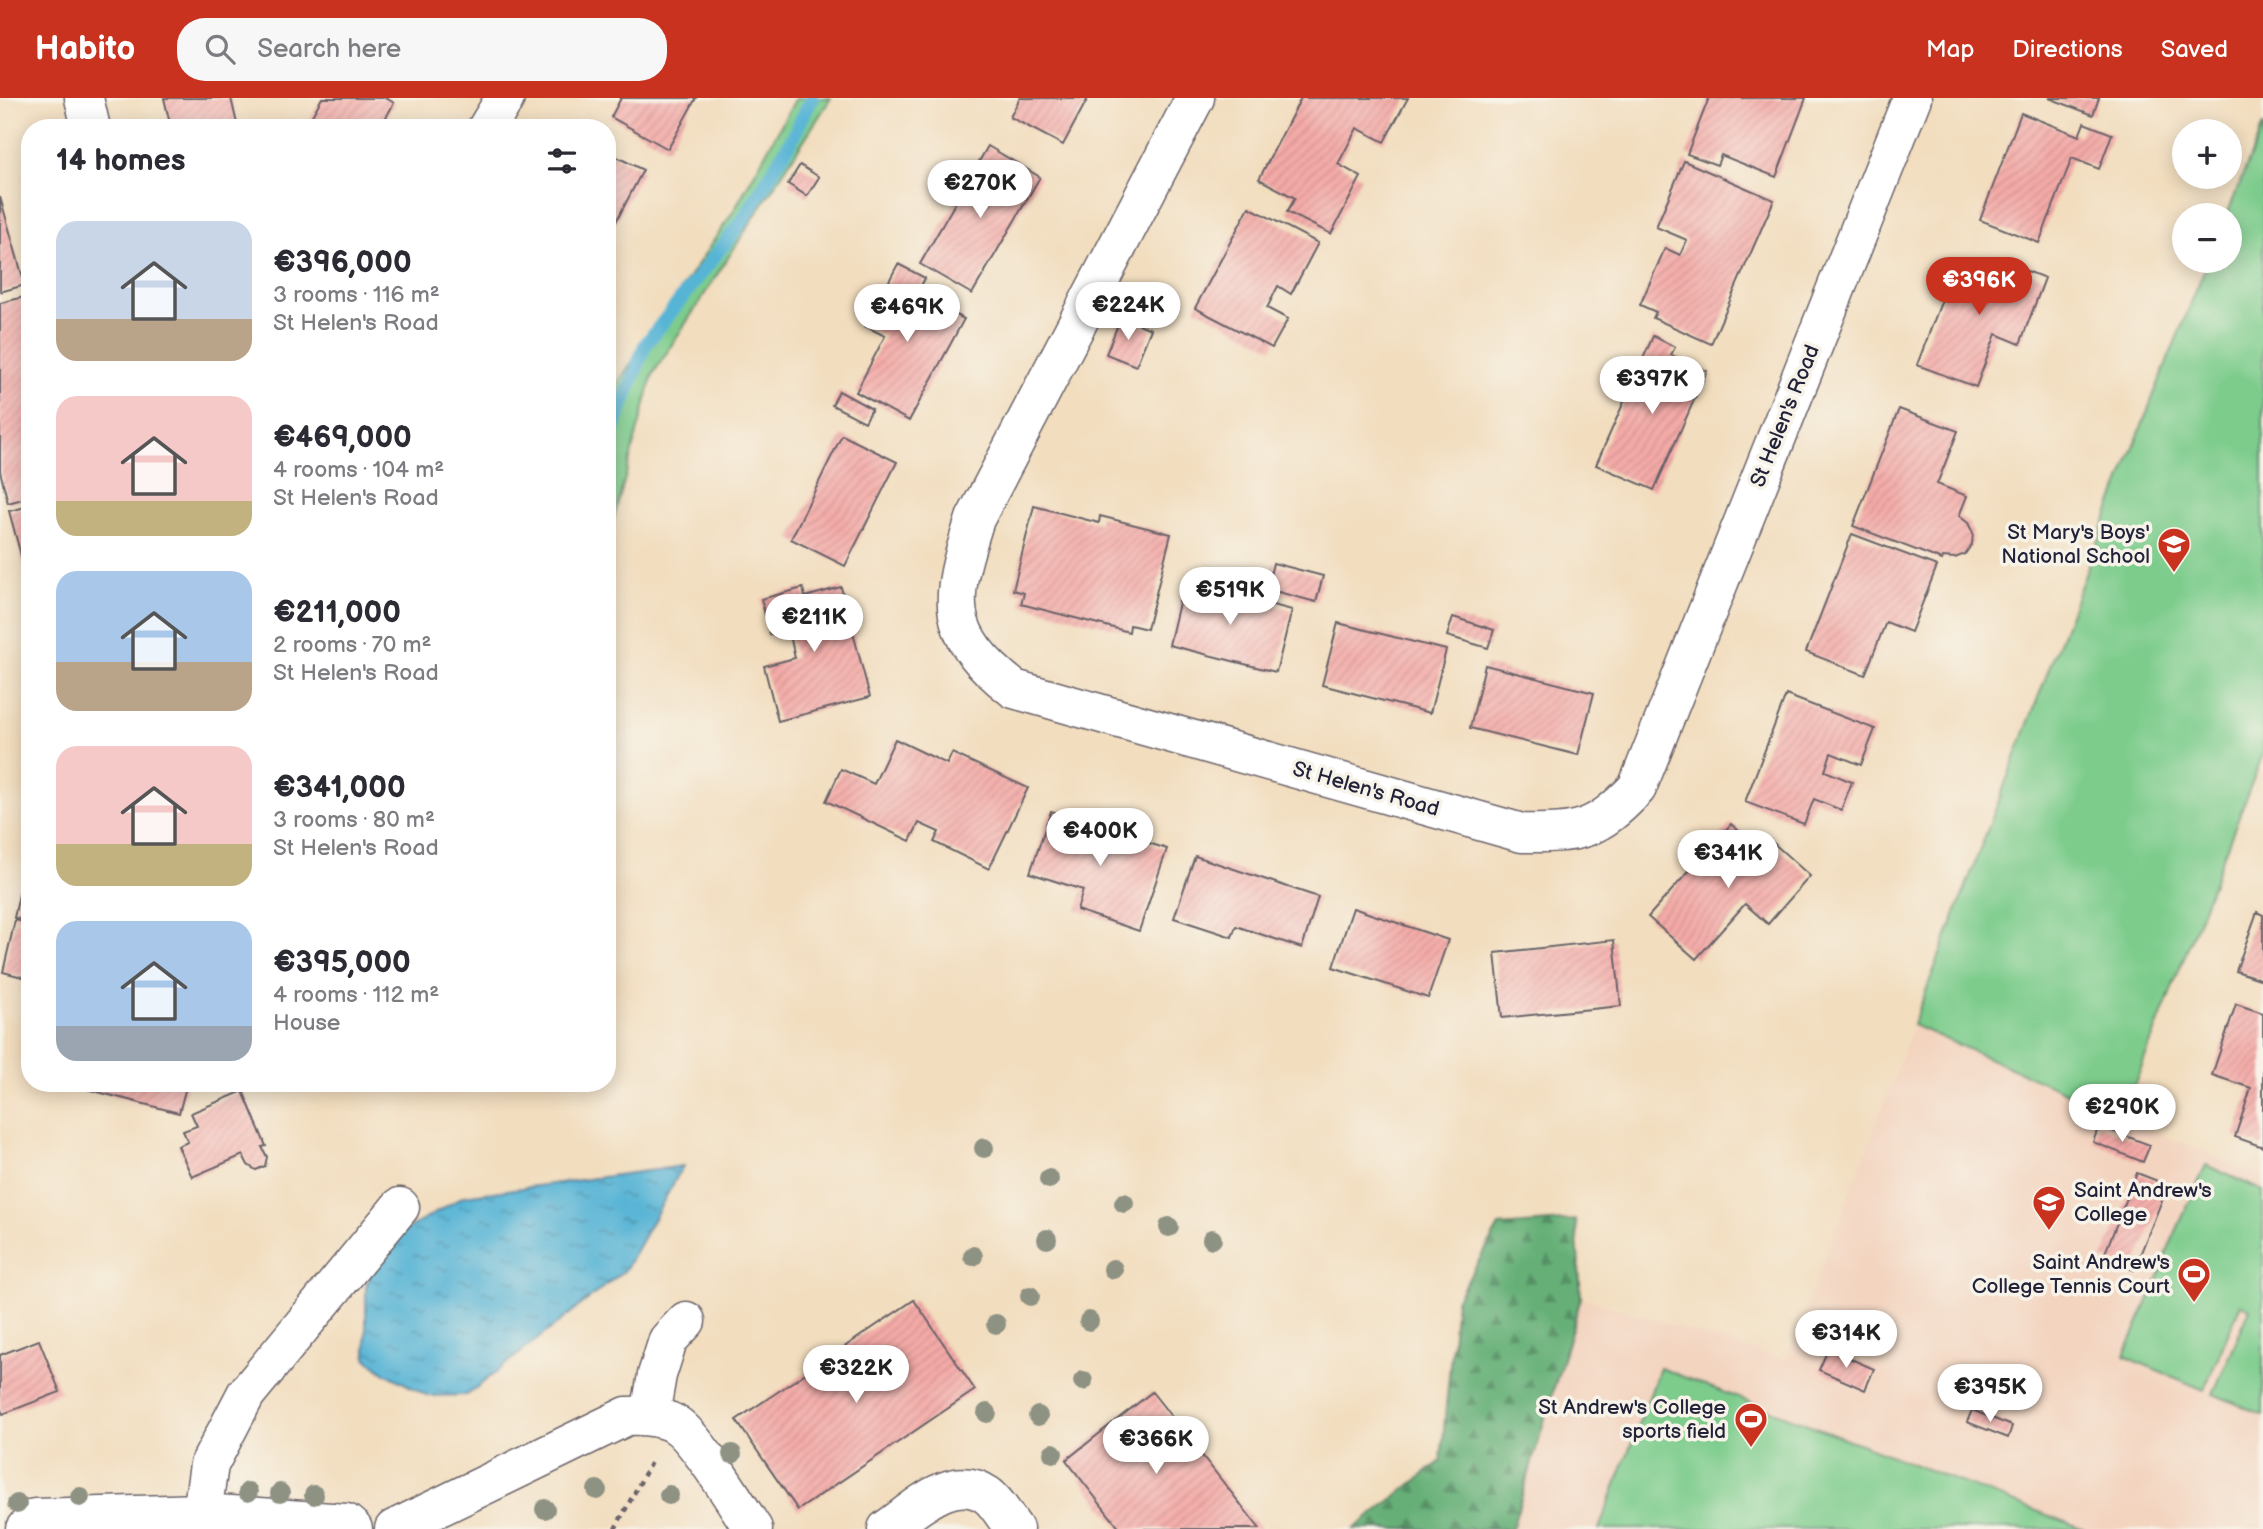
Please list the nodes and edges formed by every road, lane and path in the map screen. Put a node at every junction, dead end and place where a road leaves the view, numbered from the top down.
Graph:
1 (84, 98) edge
2 (505, 98) edge
3 (1195, 98) edge
4 (1912, 98) edge
5 (89, 119) edge
6 (492, 119) edge
7 (400, 1207) dead end
8 (686, 1321) dead end
9 (663, 1420) junction
10 (202, 1513) junction
11 (30, 1523) edge
12 (353, 1529) edge
13 (394, 1529) edge
14 (615, 1529) edge
15 (754, 1529) edge
16 (887, 1529) edge
17 (1014, 1529) edge

1 - 5 street
2 - 6 street
3 - 4 street, St Helen's Road
7 - 10 street
8 - 9 street
9 - 13 street
9 - 14 path
9 - 15 street
10 - 11 street
10 - 12 street
16 - 17 street

